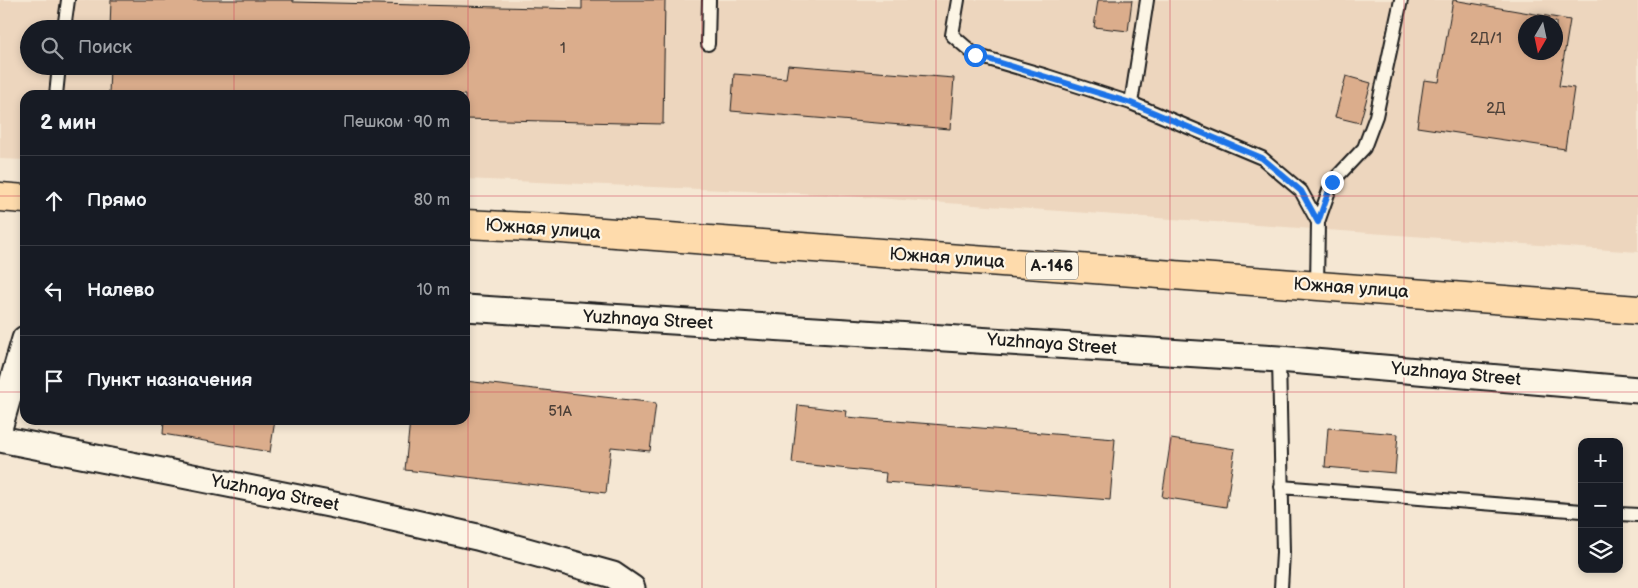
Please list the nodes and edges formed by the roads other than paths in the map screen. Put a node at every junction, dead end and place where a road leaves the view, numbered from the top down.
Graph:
1 (68, 0) edge
2 (709, 0) edge
3 (958, 0) edge
4 (1147, 0) edge
5 (1401, 0) edge
6 (65, 20) edge
7 (708, 44) dead end
8 (58, 75) edge
9 (57, 90) edge
10 (1131, 103) junction
11 (0, 198) edge
12 (20, 198) edge
13 (1318, 222) junction
14 (470, 224) edge
15 (1317, 286) junction
16 (470, 308) edge
17 (1638, 310) edge
18 (20, 356) edge
19 (1278, 359) junction
20 (1638, 390) edge
21 (0, 425) edge
22 (0, 439) edge
23 (1282, 487) junction
24 (1578, 511) edge
25 (1623, 514) edge
26 (1638, 515) edge
27 (632, 588) edge
28 (1281, 588) edge

1 - 6 lane
2 - 7 lane
3 - 10 lane
4 - 10 lane
5 - 13 lane
8 - 9 lane
10 - 13 lane
11 - 12 highway
13 - 15 lane
14 - 15 highway, Южная улица / А-146
15 - 17 highway, Южная улица / А-146
16 - 19 street, Yuzhnaya Street
18 - 21 street
19 - 20 street, Yuzhnaya Street
19 - 23 lane
22 - 27 street, Yuzhnaya Street
23 - 24 lane
23 - 28 lane
25 - 26 lane

